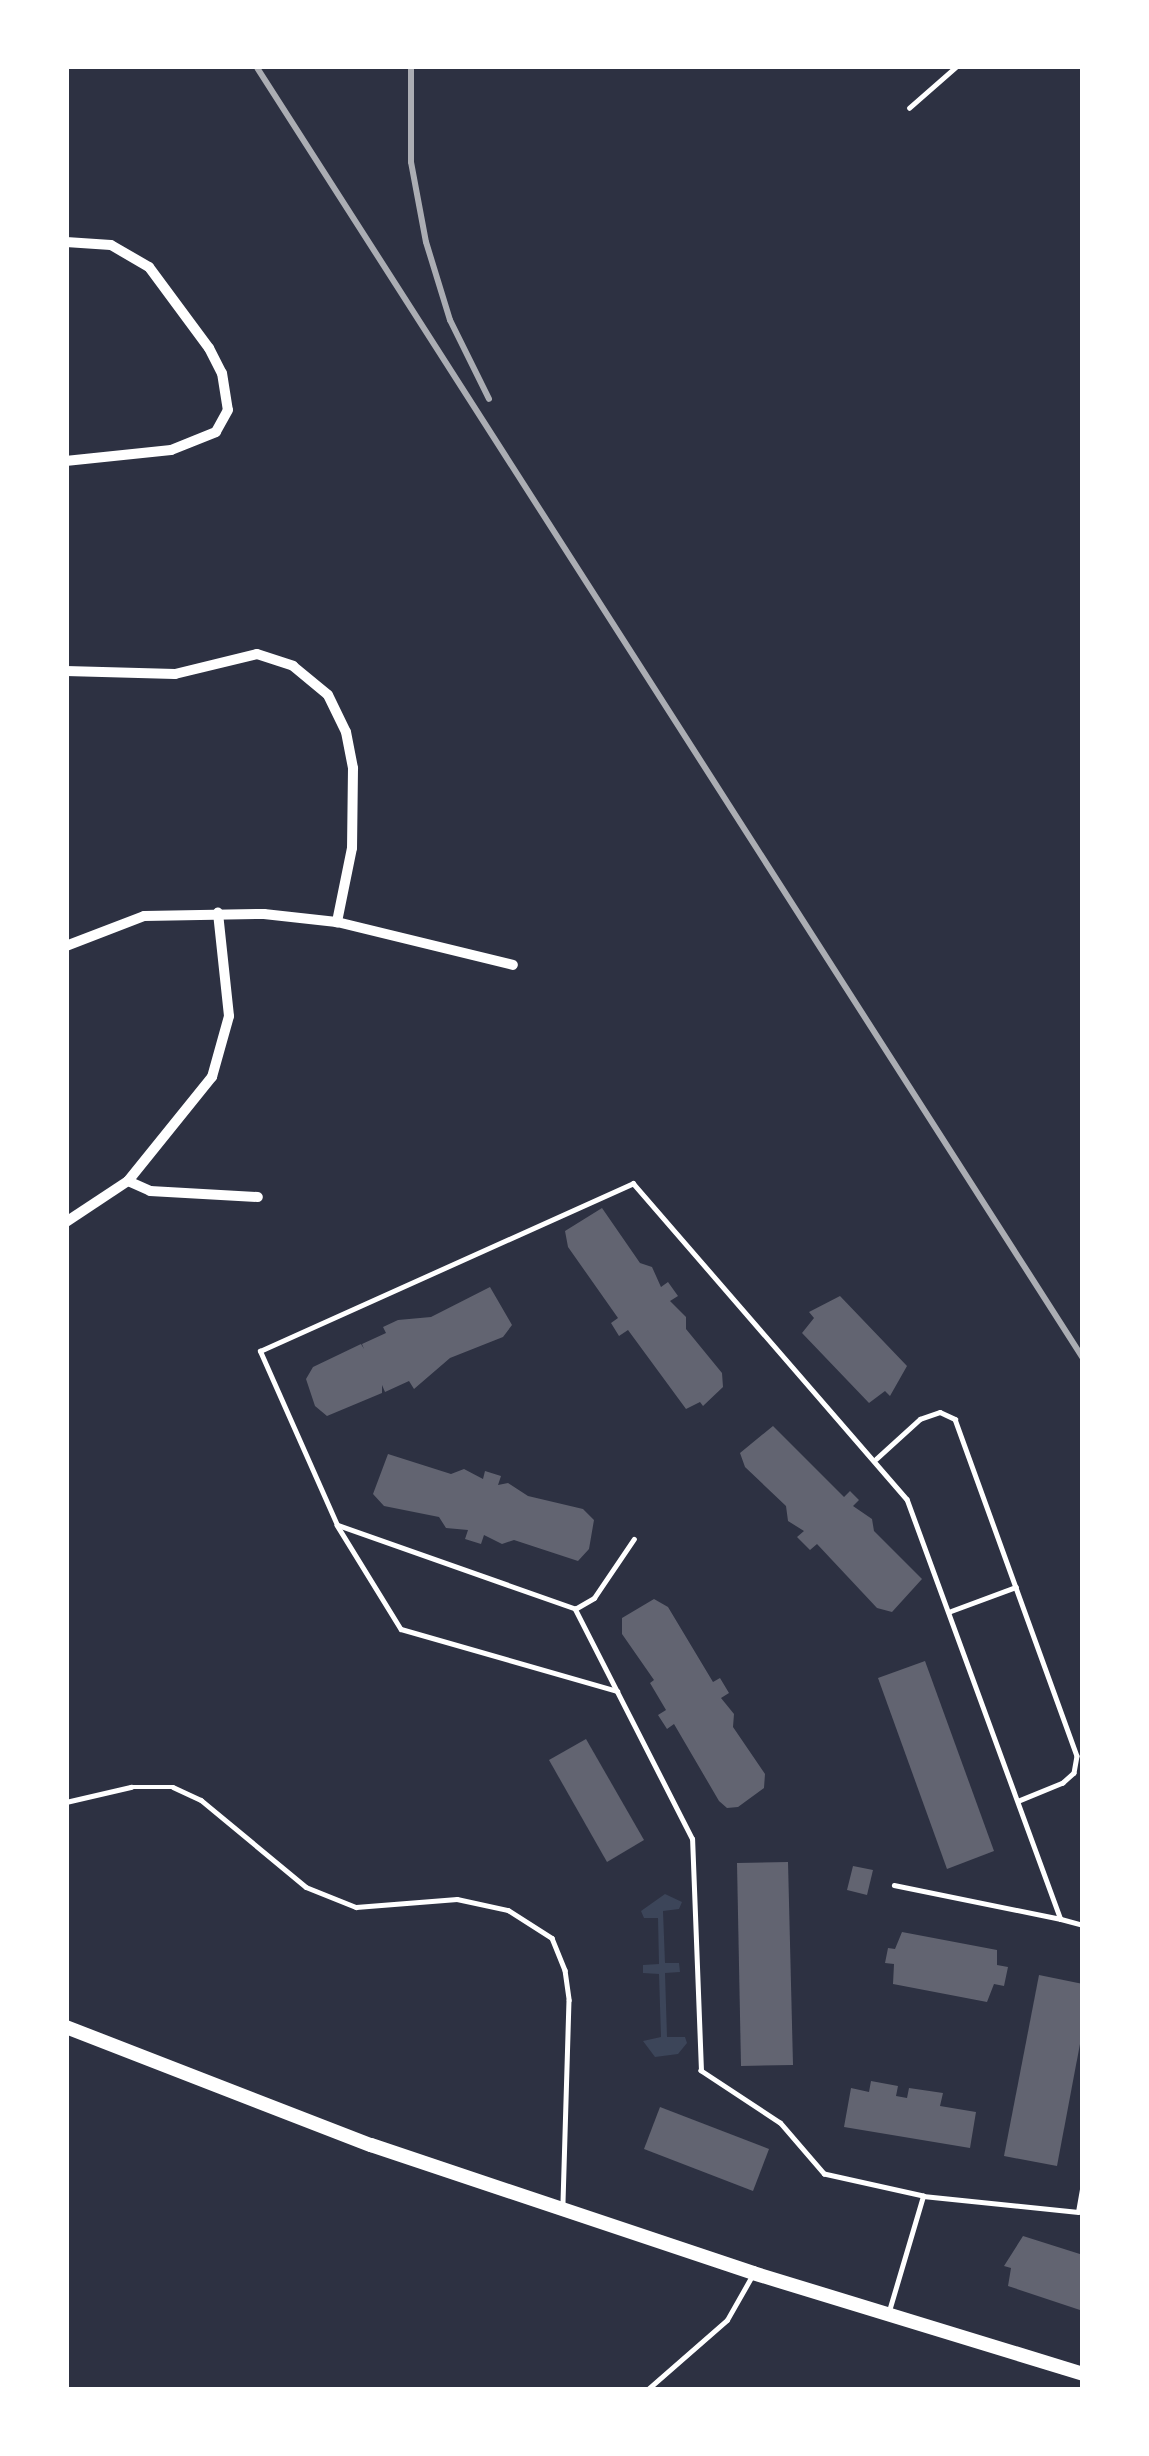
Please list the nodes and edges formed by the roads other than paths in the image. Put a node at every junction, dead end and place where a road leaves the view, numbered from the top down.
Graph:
1 (957, 66) edge
2 (909, 108) dead end
3 (66, 242) edge
4 (66, 461) edge
5 (66, 671) edge
6 (218, 913) junction
7 (337, 922) junction
8 (66, 946) edge
9 (514, 965) dead end
10 (128, 1181) junction
11 (257, 1197) dead end
12 (66, 1222) edge
13 (874, 1460) junction
14 (337, 1525) junction
15 (634, 1539) dead end
16 (1016, 1587) junction
17 (575, 1609) junction
18 (951, 1611) junction
19 (616, 1690) junction
20 (1019, 1801) junction
21 (66, 1802) edge
22 (894, 1886) dead end
23 (1061, 1918) junction
24 (1083, 1924) edge
25 (66, 2026) edge
26 (1083, 2184) edge
27 (923, 2196) junction
28 (563, 2211) junction
29 (753, 2273) junction
30 (888, 2317) junction
31 (1083, 2374) edge
32 (647, 2390) edge

1 - 2 lane
3 - 4 street
5 - 7 street
6 - 7 street
6 - 8 street
6 - 10 street
7 - 9 street
10 - 11 street
10 - 12 street
13 - 14 lane
13 - 16 lane
13 - 18 lane
14 - 17 lane
14 - 19 lane
15 - 17 lane
16 - 18 lane
16 - 20 lane
17 - 19 lane
18 - 20 lane
19 - 27 lane
20 - 23 lane
21 - 28 lane
22 - 23 lane
23 - 24 lane
25 - 28 street
26 - 27 lane
27 - 30 lane
28 - 29 street
29 - 30 street
29 - 32 lane
30 - 31 street

